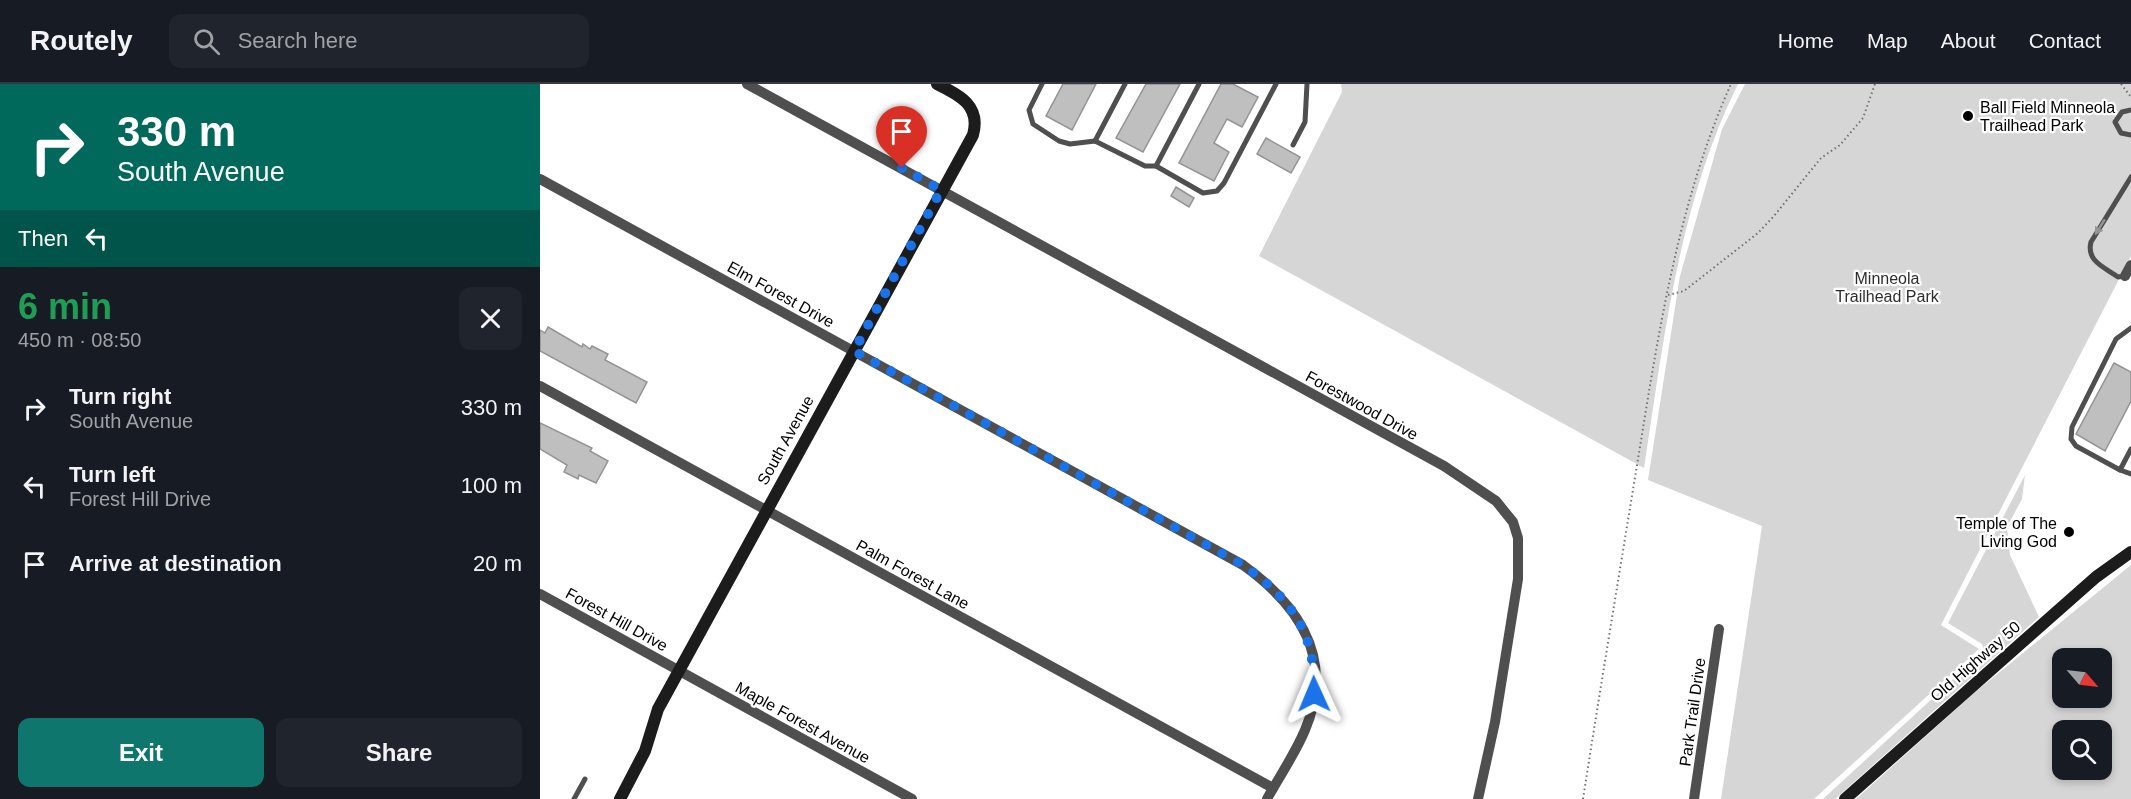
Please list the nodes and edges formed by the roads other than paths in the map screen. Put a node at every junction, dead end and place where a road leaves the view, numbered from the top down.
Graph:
1 (747, 84) edge
2 (937, 84) edge
3 (1042, 84) edge
4 (1125, 84) edge
5 (1199, 84) edge
6 (1276, 84) edge
7 (1308, 84) edge
8 (2131, 111) edge
9 (2131, 135) edge
10 (1095, 141) junction
11 (1293, 145) dead end
12 (1156, 166) junction
13 (2131, 177) edge
14 (540, 179) edge
15 (941, 190) junction
16 (2131, 266) edge
17 (2124, 276) joint
18 (2131, 328) edge
19 (854, 351) junction
20 (540, 386) edge
21 (2131, 449) edge
22 (2120, 470) junction
23 (2131, 474) edge
24 (765, 510) junction
25 (2131, 552) edge
26 (540, 594) edge
27 (1719, 629) dead end
28 (679, 670) junction
29 (585, 779) dead end
30 (1273, 788) junction
31 (574, 799) edge
32 (620, 799) edge
33 (912, 799) edge
34 (1267, 799) edge
35 (1478, 799) edge
36 (1694, 799) edge
37 (1845, 799) edge

1 - 15 street
2 - 15 street, South Avenue
3 - 10 lane
4 - 10 lane
5 - 12 lane
6 - 12 lane
7 - 11 lane
8 - 9 lane
10 - 12 lane
13 -> 17 lane
14 - 19 street, Elm Forest Drive
15 - 19 street, South Avenue
15 - 35 street, Forestwood Drive
16 - 17 street
18 - 22 lane
19 - 24 street, South Avenue
19 - 30 street, Elm Forest Drive
20 - 24 street, Palm Forest Lane
21 - 22 lane
22 - 23 lane
24 - 28 street, South Avenue
24 - 30 street, Palm Forest Lane
25 - 37 street, Old Highway 50
26 - 28 street, Forest Hill Drive
27 - 36 street, Park Trail Drive
28 - 32 street, South Avenue
28 - 33 street, Maple Forest Avenue
29 - 31 lane
30 - 34 street, Elm Forest Drive

